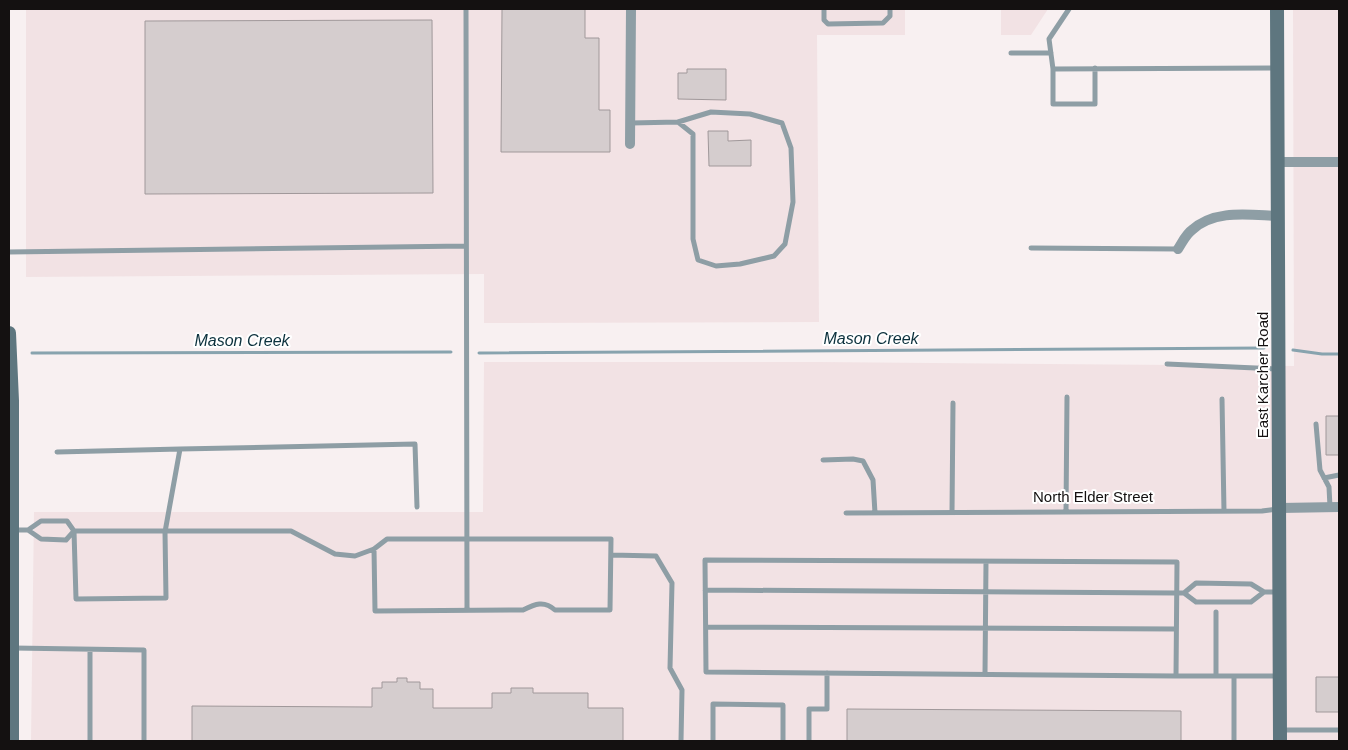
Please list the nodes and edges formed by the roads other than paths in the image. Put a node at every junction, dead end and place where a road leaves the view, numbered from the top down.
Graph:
1 (466, 9) edge
2 (631, 9) edge
3 (824, 9) edge
4 (890, 9) edge
5 (1069, 9) edge
6 (1277, 9) edge
7 (1011, 53) dead end
8 (1051, 53) junction
9 (1053, 68) junction
10 (1095, 68) junction
11 (1277, 68) junction
12 (678, 122) junction
13 (630, 123) junction
14 (630, 144) dead end
15 (1278, 162) junction
16 (1339, 162) edge
17 (1278, 216) junction
18 (466, 246) junction
19 (1031, 248) dead end
20 (1178, 249) joint
21 (9, 252) edge
22 (9, 333) edge
23 (1167, 364) dead end
24 (1279, 369) junction
25 (1067, 397) dead end
26 (1222, 399) dead end
27 (10, 401) edge
28 (953, 403) dead end
29 (1316, 424) dead end
30 (180, 449) junction
31 (57, 452) dead end
32 (823, 460) dead end
33 (1339, 475) edge
34 (1324, 478) junction
35 (417, 507) dead end
36 (1335, 507) edge
37 (1280, 508) junction
38 (1224, 511) junction
39 (952, 512) junction
40 (1066, 512) junction
41 (846, 513) dead end
42 (876, 513) junction
43 (11, 530) junction
44 (28, 530) junction
45 (74, 531) junction
46 (165, 532) junction
47 (468, 540) junction
48 (374, 549) junction
49 (611, 555) junction
50 (986, 562) junction
51 (706, 590) junction
52 (986, 592) junction
53 (1264, 592) junction
54 (1279, 592) junction
55 (1176, 593) junction
56 (1184, 593) junction
57 (467, 610) junction
58 (1216, 612) dead end
59 (706, 626) junction
60 (986, 628) junction
61 (1176, 629) junction
62 (12, 648) junction
63 (90, 650) junction
64 (827, 673) junction
65 (986, 674) junction
66 (1176, 676) junction
67 (1216, 676) junction
68 (1234, 676) junction
69 (1280, 676) junction
70 (10, 678) edge
71 (1339, 730) edge
72 (1280, 736) edge
73 (12, 741) edge
74 (90, 741) edge
75 (144, 741) edge
76 (682, 741) edge
77 (713, 741) edge
78 (782, 741) edge
79 (809, 741) edge
80 (1234, 741) edge

1 - 18 lane
2 - 13 street
3 - 4 lane
5 - 8 lane
6 - 11 main road, East Karcher Road
7 - 8 lane
8 - 9 lane
9 - 10 lane
9 - 10 lane
10 - 11 lane
11 - 15 main road, East Karcher Road
12 - 12 lane
12 - 13 lane
13 - 14 street
15 - 16 street
15 - 17 main road, East Karcher Road
17 - 20 street
17 - 24 main road, East Karcher Road
18 - 21 lane
18 - 47 lane
19 - 20 lane
22 - 27 main road
23 - 24 lane
24 - 37 main road, East Karcher Road
25 - 40 lane
26 - 38 lane
27 - 43 main road
28 - 39 lane
29 - 34 lane
30 - 31 lane
30 - 35 lane
30 - 46 lane
32 - 42 lane
33 - 34 lane
34 - 36 lane
36 - 37 street, North Elder Street
37 - 38 lane, North Elder Street
37 - 54 main road, East Karcher Road
38 - 40 lane, North Elder Street
39 - 40 lane, North Elder Street
39 - 42 lane, North Elder Street
41 - 42 lane, North Elder Street
43 - 44 lane
43 - 62 main road
44 - 45 lane
44 - 45 lane
45 - 46 lane
45 - 46 lane
46 - 48 lane
47 - 48 lane
47 - 49 lane
47 - 57 lane
48 - 57 lane
49 - 57 lane
49 - 76 lane
50 - 51 lane
50 - 52 lane
50 - 55 lane
51 - 52 lane
51 - 59 lane
52 - 55 lane
52 - 60 lane
53 - 54 lane
53 - 56 lane
53 - 56 lane
54 - 69 main road, East Karcher Road
55 - 56 lane
55 - 61 lane
58 - 67 lane
59 - 60 lane
59 - 64 lane
60 - 61 lane
60 - 65 lane
61 - 66 lane
62 - 63 lane
62 - 70 main road
63 - 74 lane
63 - 75 lane
64 - 65 lane
64 - 79 lane
65 - 66 lane
66 - 67 lane
67 - 68 lane
68 - 69 lane
68 - 80 lane
69 - 72 main road, East Karcher Road
70 - 73 main road
71 - 72 lane
77 - 78 lane

